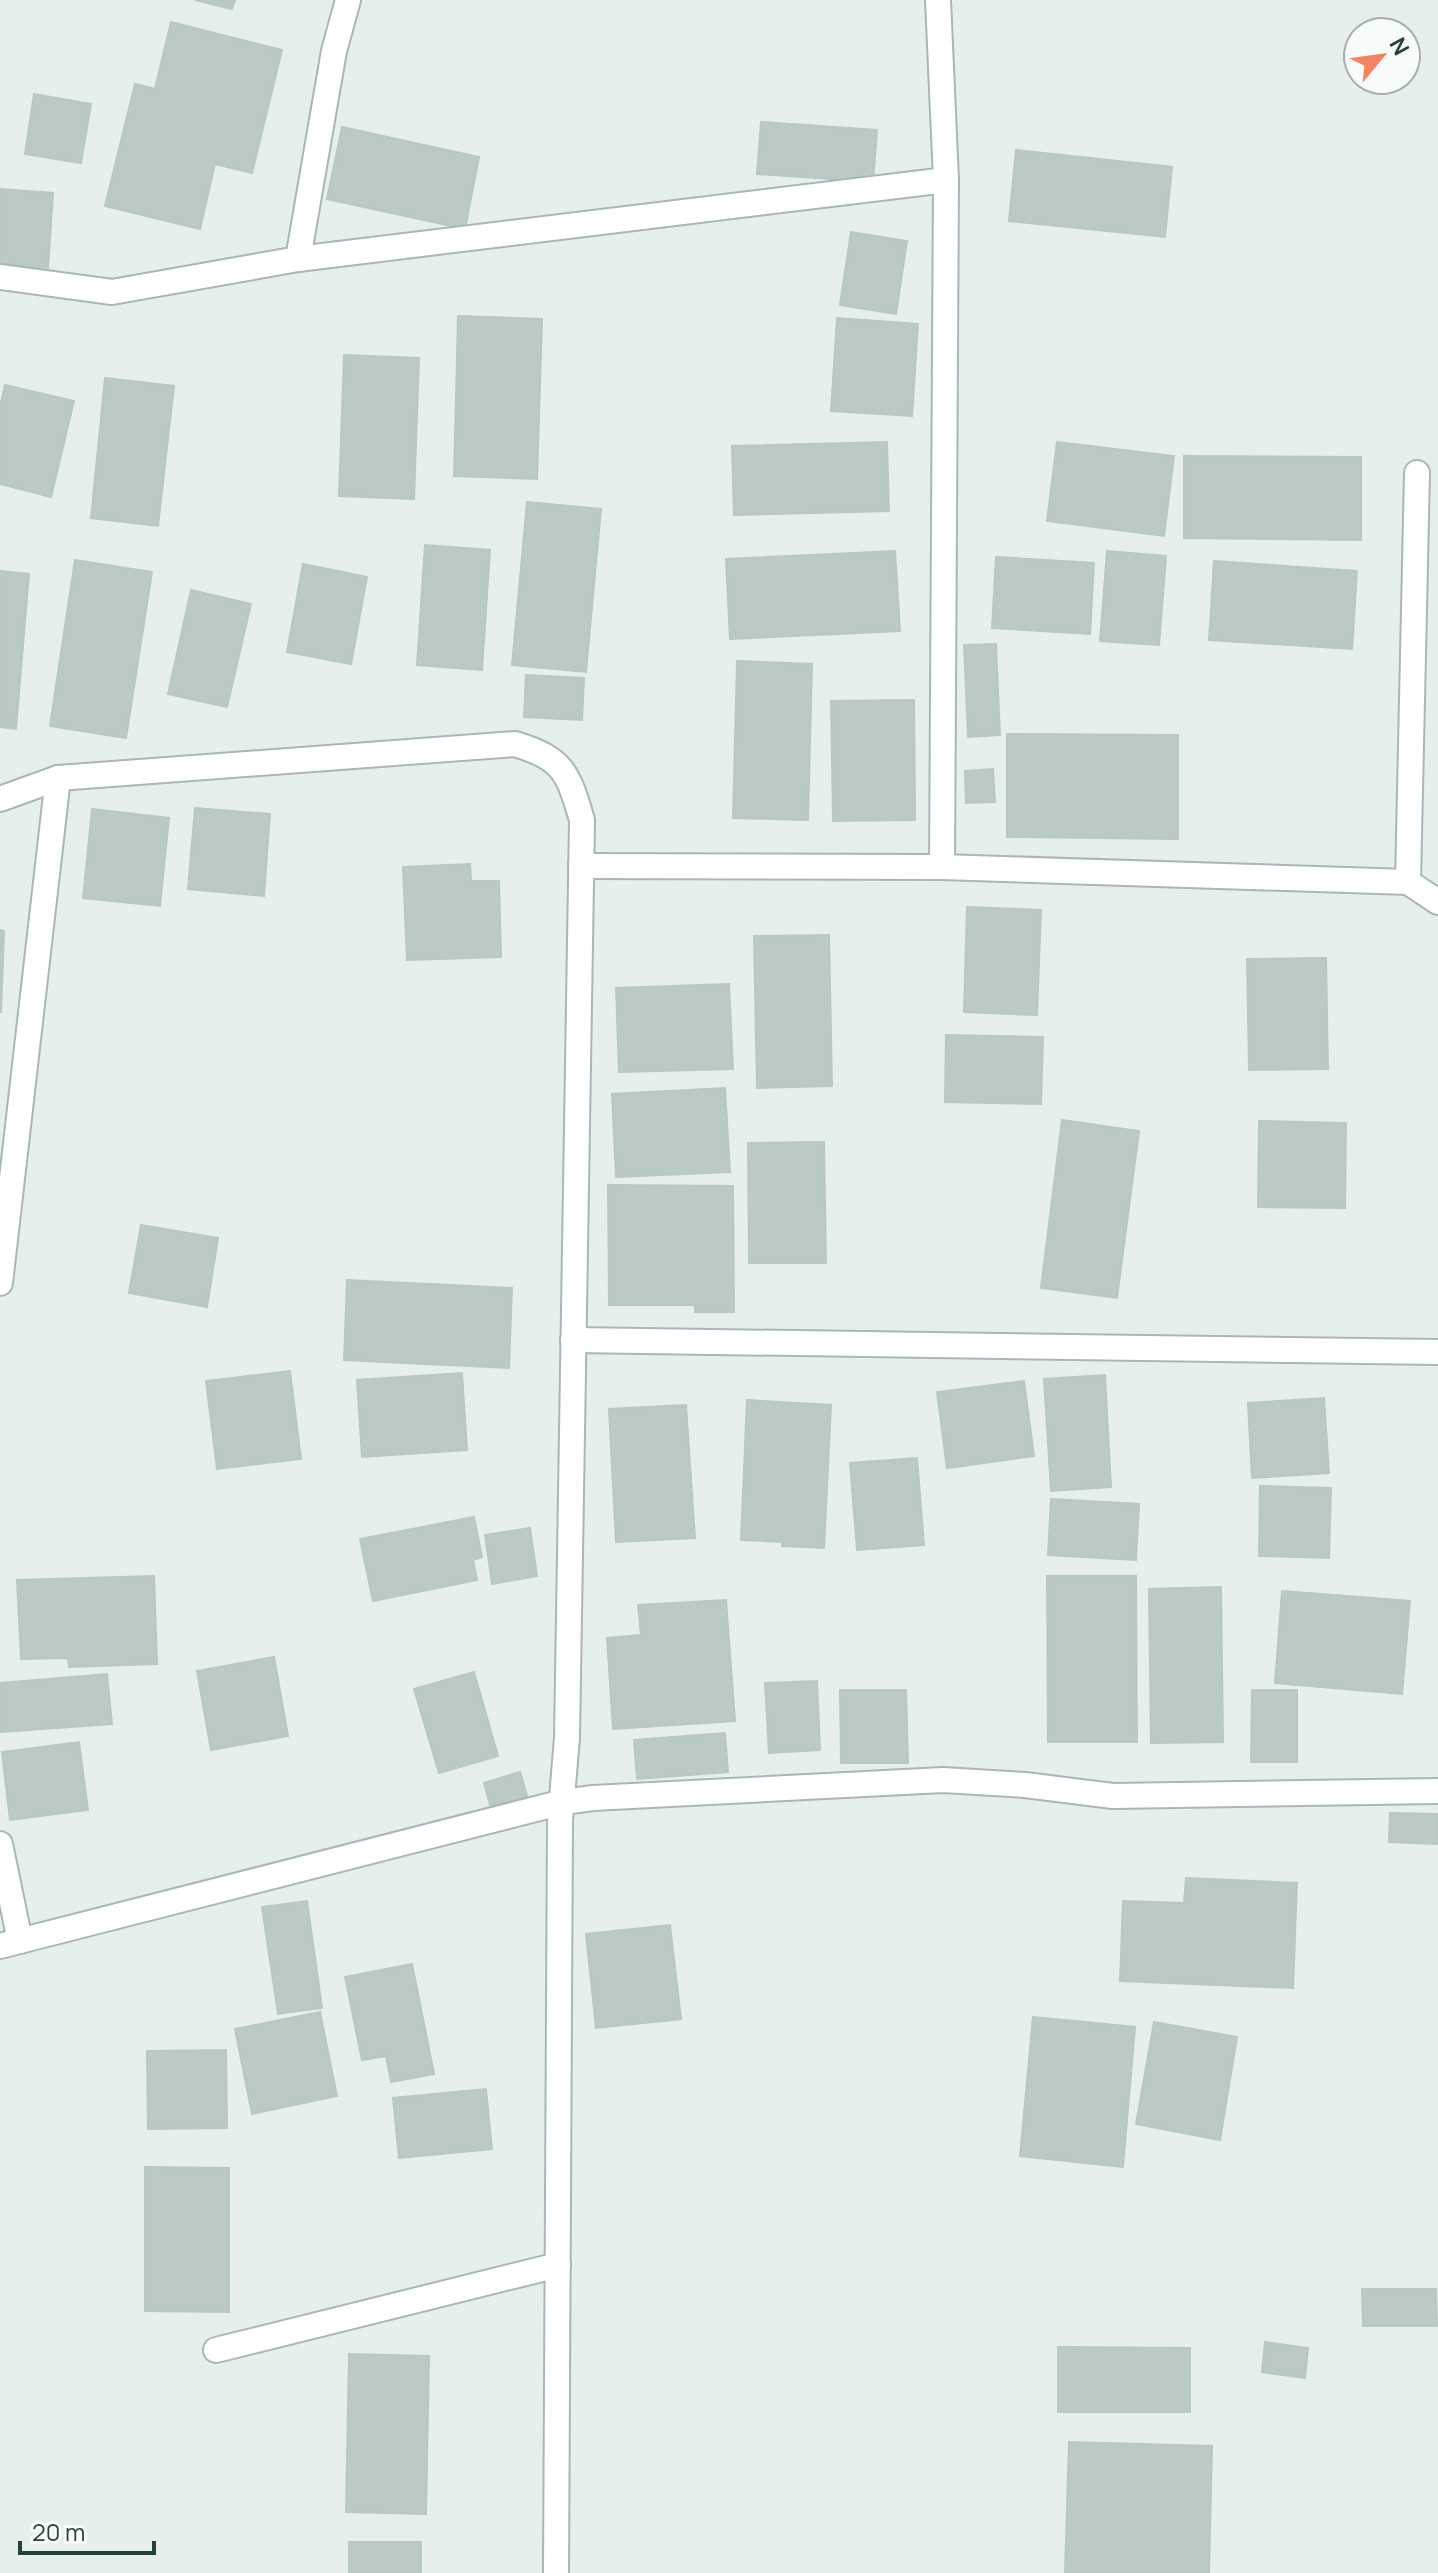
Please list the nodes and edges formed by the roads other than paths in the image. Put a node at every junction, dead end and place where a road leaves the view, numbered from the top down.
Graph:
1 (348, 0) edge
2 (938, 0) edge
3 (946, 180) junction
4 (298, 259) junction
5 (0, 277) edge
6 (1417, 473) dead end
7 (58, 778) junction
8 (0, 799) edge
9 (581, 866) junction
10 (942, 867) junction
11 (1408, 882) junction
12 (1438, 902) edge
13 (0, 1283) edge
14 (573, 1340) junction
15 (1438, 1352) edge
16 (1438, 1791) edge
17 (563, 1802) junction
18 (0, 1844) edge
19 (10, 1944) edge
20 (558, 2265) junction
21 (216, 2350) dead end
22 (556, 2573) edge

1 - 4 street
2 - 3 street
3 - 4 street
3 - 10 street
4 - 5 street
6 - 11 street
7 - 8 street
7 - 9 street
7 - 13 street
9 - 10 street
9 - 14 street
10 - 11 street
11 - 12 street
14 - 15 street
14 - 17 street
16 - 17 street
17 - 19 street
17 - 20 street
18 - 19 street
20 - 21 street
20 - 22 street

